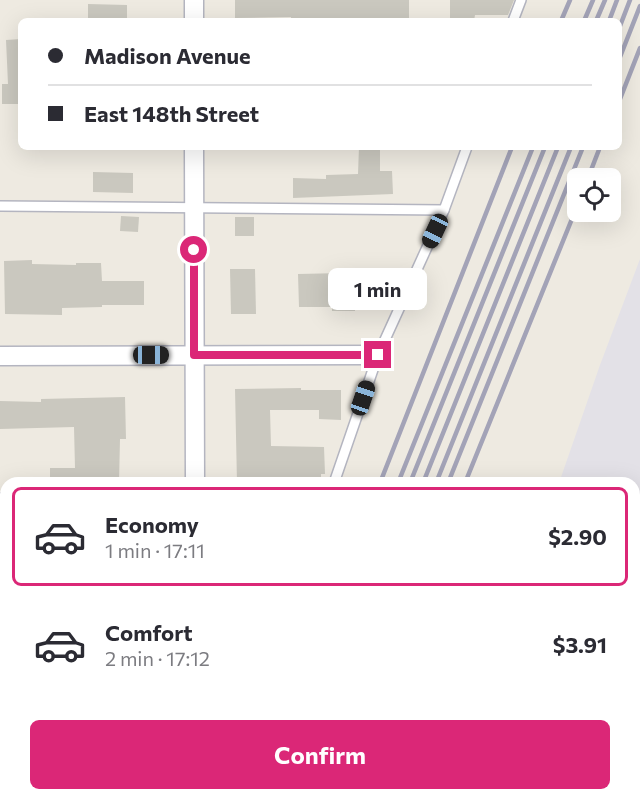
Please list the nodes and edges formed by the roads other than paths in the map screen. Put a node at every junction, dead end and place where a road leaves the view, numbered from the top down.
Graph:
1 (194, 0) edge
2 (521, 0) edge
3 (194, 18) edge
4 (514, 18) edge
5 (194, 150) edge
6 (466, 150) edge
7 (0, 206) edge
8 (194, 208) junction
9 (444, 210) junction
10 (194, 355) junction
11 (378, 355) junction
12 (0, 356) edge
13 (195, 477) edge
14 (336, 477) edge

1 - 3 street
2 - 4 lane
5 - 8 street
6 - 9 lane
7 - 8 lane
8 - 9 lane
8 - 10 street
9 - 11 lane
10 - 11 street
10 - 12 street
10 - 13 street
11 - 14 lane

